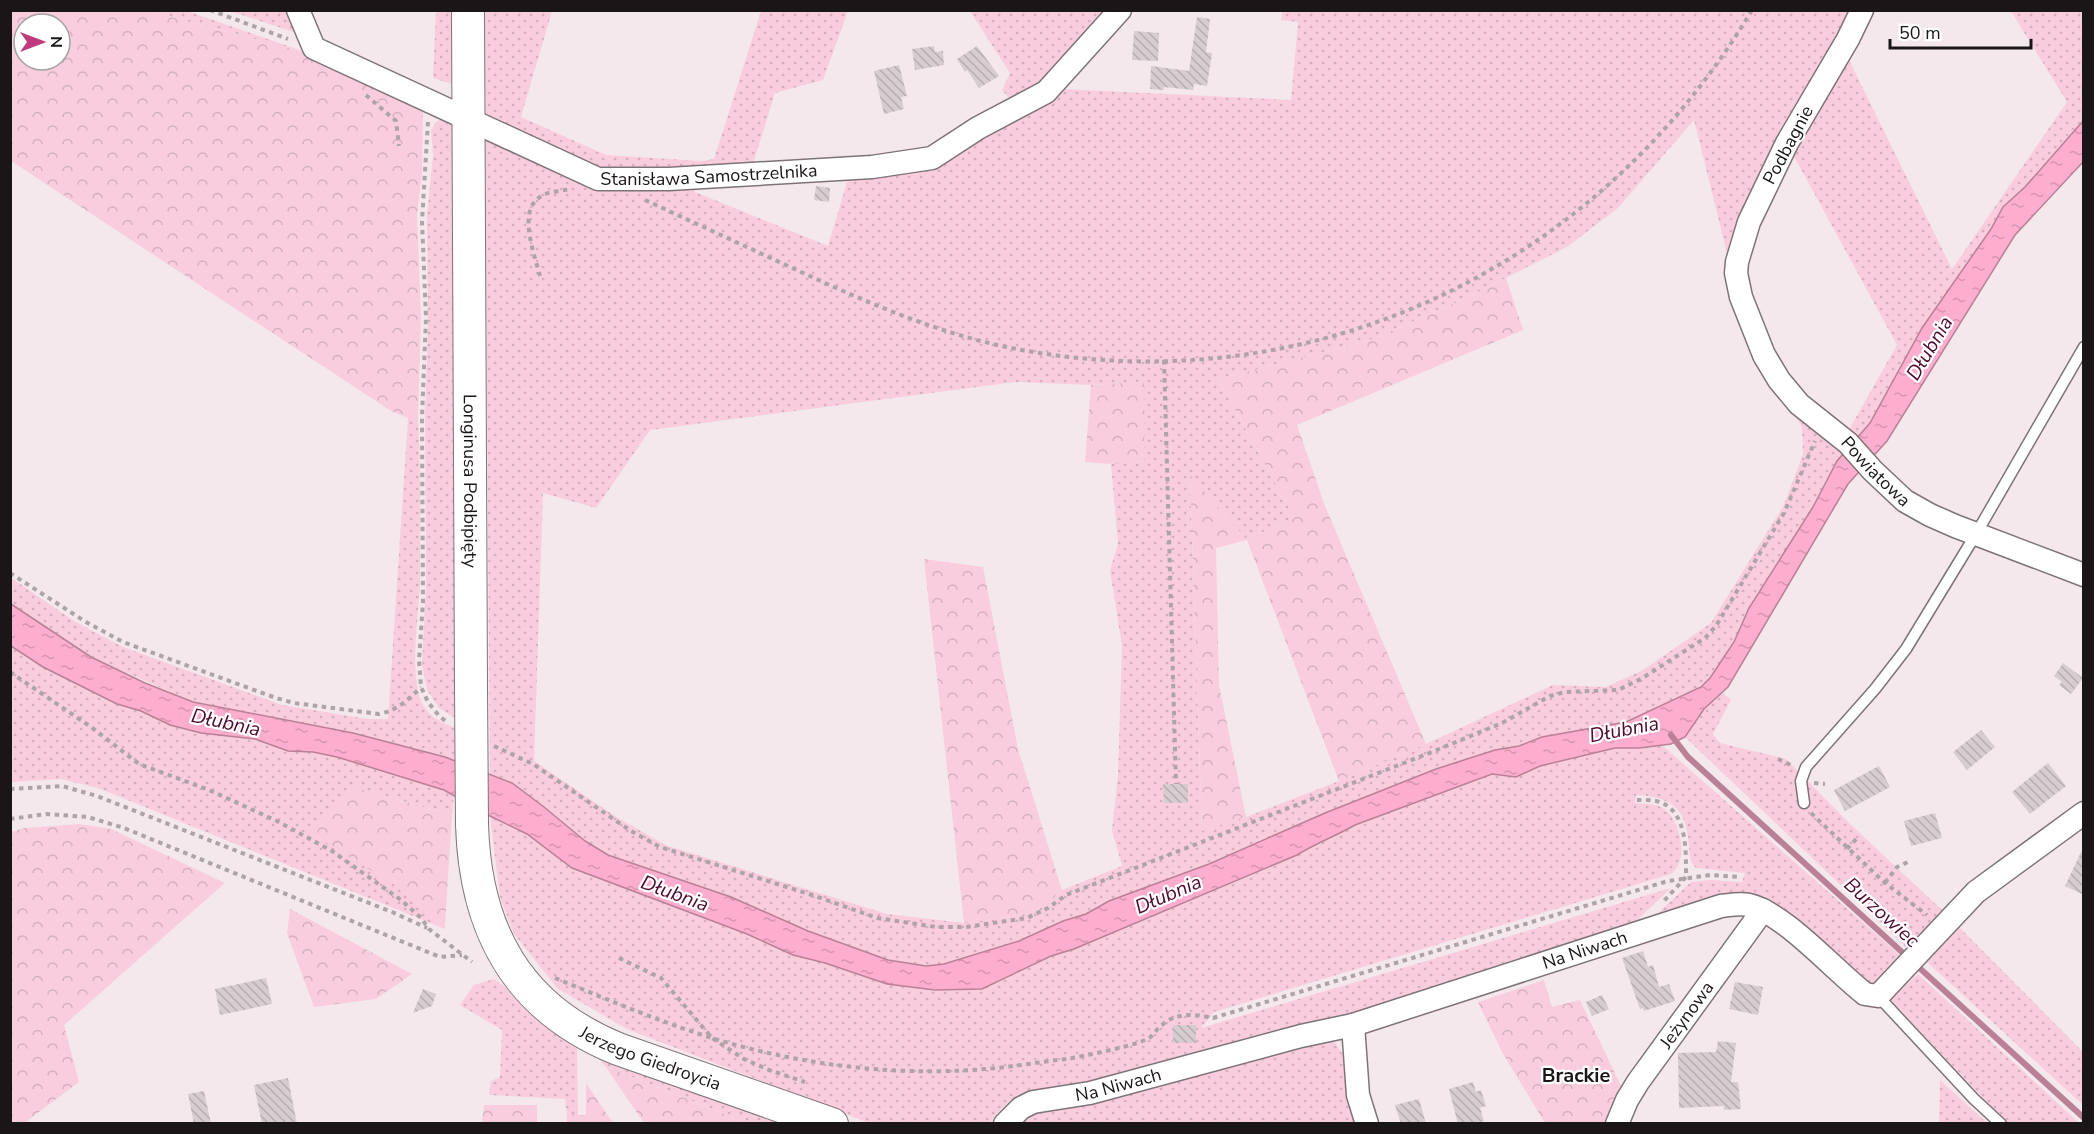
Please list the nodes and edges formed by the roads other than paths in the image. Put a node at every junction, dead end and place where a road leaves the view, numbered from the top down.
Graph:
1 (298, 10) edge
2 (468, 10) edge
3 (1120, 10) edge
4 (1862, 10) edge
5 (468, 120) junction
6 (1738, 287) joint
7 (2084, 348) edge
8 (1976, 534) junction
9 (2084, 575) edge
10 (1804, 803) road end
11 (2084, 813) edge
12 (1763, 910) junction
13 (499, 946) joint
14 (1881, 994) junction
15 (1353, 1025) junction
16 (832, 1124) edge
17 (1005, 1124) edge
18 (1367, 1124) edge
19 (1617, 1124) edge
20 (2001, 1124) edge

1 - 5 street, Stanisława Samostrzelnika
2 - 5 street, Longinusa Podbipięty
3 - 5 street, Stanisława Samostrzelnika
4 - 6 street, Podbagnie
5 - 13 street, Longinusa Podbipięty, bridge
6 - 8 street, Powiatowa
7 - 8 lane
8 - 9 street, Powiatowa
8 - 10 lane
11 - 14 street
12 - 14 street, Na Niwach
12 - 15 street, Na Niwach
12 - 19 street, Jeżynowa
13 - 16 street, Jerzego Giedroycia
14 - 20 lane
15 - 17 street, Na Niwach
15 - 18 street

